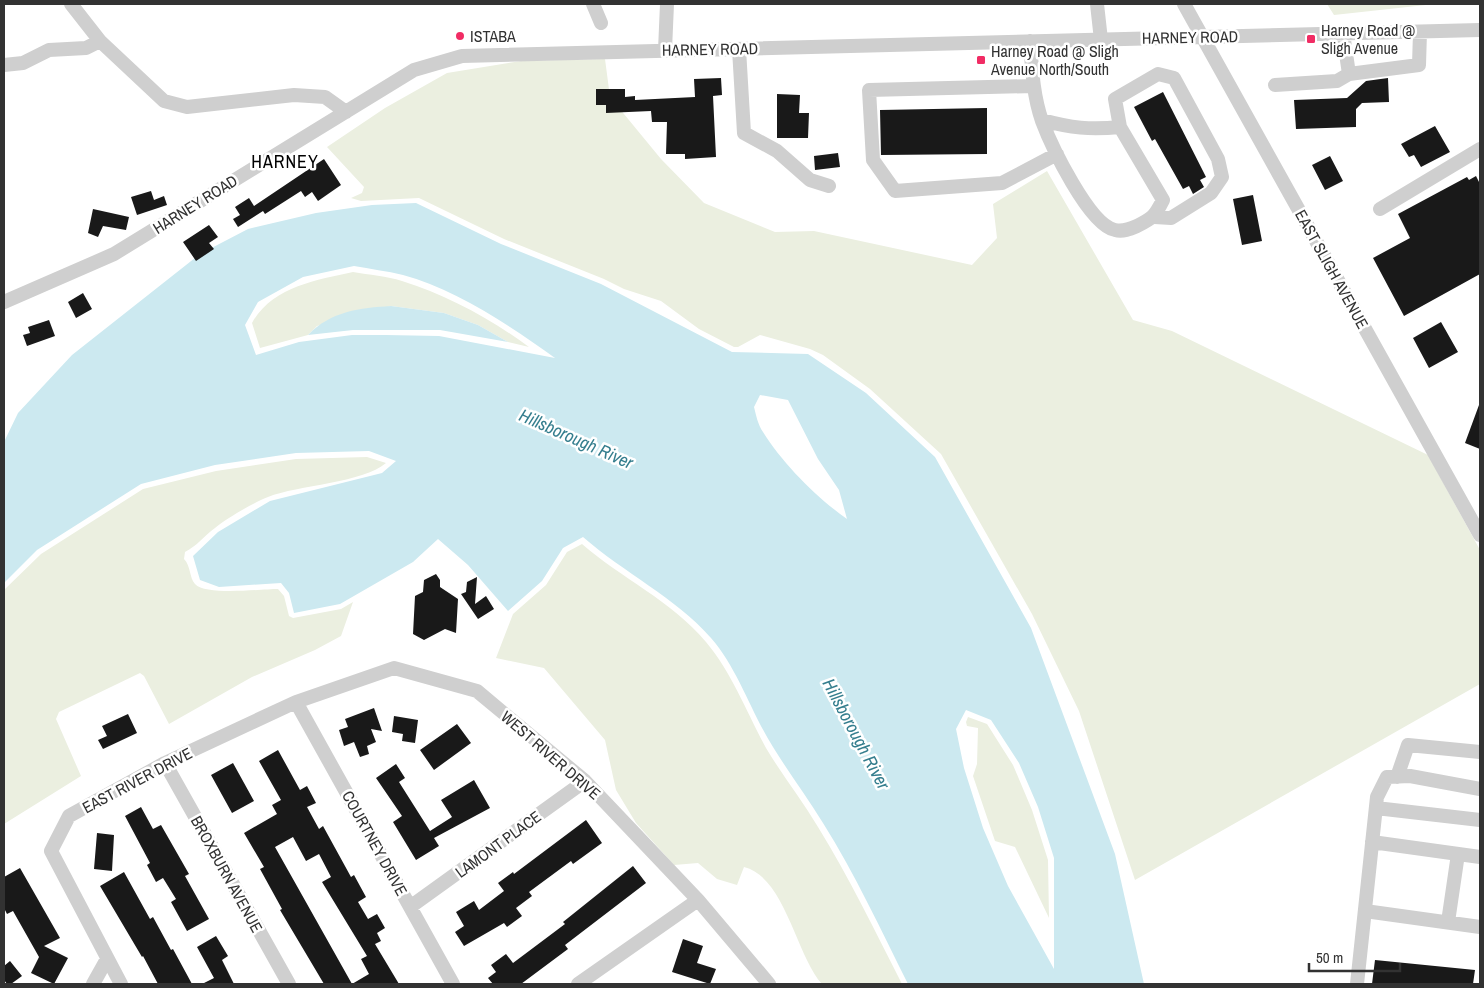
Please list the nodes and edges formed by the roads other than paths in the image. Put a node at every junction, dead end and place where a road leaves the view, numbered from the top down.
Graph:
1 (71, 4) edge
2 (593, 4) edge
3 (667, 4) edge
4 (1097, 4) edge
5 (1184, 4) edge
6 (601, 23) dead end
7 (1480, 30) edge
8 (1420, 32) junction
9 (1343, 33) junction
10 (1202, 37) junction
11 (1101, 40) junction
12 (100, 41) junction
13 (1030, 41) junction
14 (740, 49) junction
15 (665, 50) junction
16 (4, 65) edge
17 (1349, 74) junction
18 (1275, 85) dead end
19 (1033, 86) junction
20 (346, 112) junction
21 (1042, 120) junction
22 (1120, 127) junction
23 (1480, 149) edge
24 (1057, 154) junction
25 (829, 186) dead end
26 (1380, 209) dead end
27 (1155, 217) junction
28 (4, 302) edge
29 (1480, 535) edge
30 (296, 702) junction
31 (1480, 752) edge
32 (165, 763) junction
33 (1397, 777) junction
34 (585, 781) junction
35 (1480, 789) edge
36 (1376, 808) junction
37 (1480, 820) edge
38 (1372, 842) junction
39 (1458, 854) junction
40 (1480, 857) edge
41 (698, 900) junction
42 (410, 907) junction
43 (1365, 911) junction
44 (1448, 922) junction
45 (1480, 927) edge
46 (108, 959) junction
47 (93, 984) edge
48 (121, 984) edge
49 (289, 984) edge
50 (453, 984) edge
51 (578, 984) edge
52 (769, 984) edge
53 (1357, 984) edge

1 - 12 street
2 - 6 street
3 - 15 street
4 - 11 street
5 - 10 street, EAST SLIGH AVENUE
7 - 8 street, HARNEY ROAD
8 - 9 street, HARNEY ROAD
8 - 17 street
9 - 10 street, HARNEY ROAD
9 - 17 street
10 - 11 street, HARNEY ROAD
10 - 29 street, EAST SLIGH AVENUE
11 - 13 street, HARNEY ROAD
12 - 16 street
12 - 20 street
13 - 14 street, HARNEY ROAD
13 - 19 street
14 - 15 street, HARNEY ROAD
14 - 25 street
15 - 20 street, HARNEY ROAD
17 - 18 street
19 - 21 street
19 - 24 street
20 - 28 street, HARNEY ROAD
21 - 22 street
21 - 24 street
22 - 27 street
22 - 27 street
23 - 26 street
24 - 27 street
30 - 32 street, EAST RIVER DRIVE
30 - 34 street, WEST RIVER DRIVE
30 - 42 street, COURTNEY DRIVE
31 - 33 street
32 - 46 street, EAST RIVER DRIVE
32 - 49 street, BROXBURN AVENUE
33 - 35 street
33 - 36 street
34 - 41 street, WEST RIVER DRIVE
34 - 42 street, LAMONT PLACE
36 - 37 street
36 - 38 street
38 - 39 street
38 - 43 street
39 - 40 street
39 - 44 street
41 - 51 street
41 - 52 street, WEST RIVER DRIVE
42 - 50 street, COURTNEY DRIVE
43 - 44 street
43 - 53 street
44 - 45 street
46 - 47 street
46 - 48 street, EAST RIVER DRIVE

